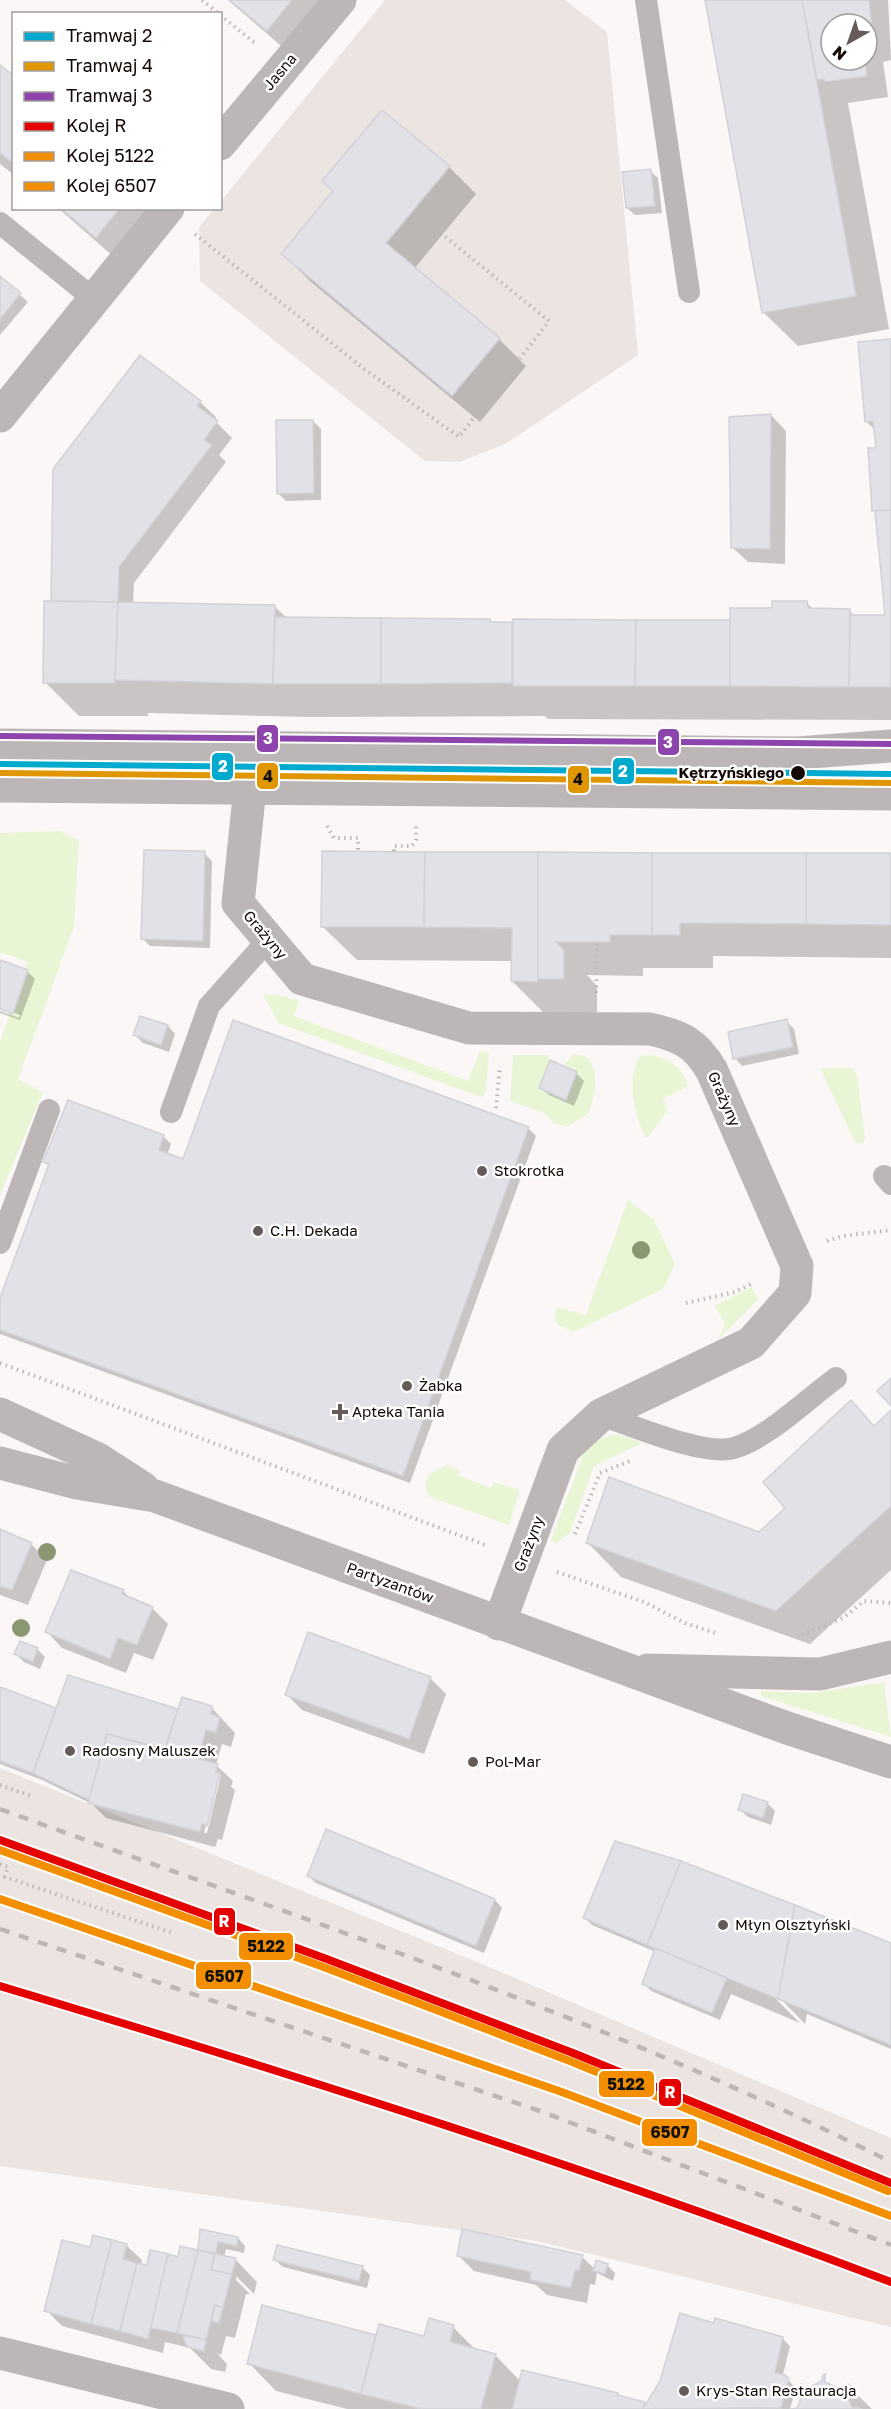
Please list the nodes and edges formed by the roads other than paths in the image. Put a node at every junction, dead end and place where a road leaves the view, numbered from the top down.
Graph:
1 (340, 0) edge
2 (646, 0) edge
3 (222, 142) edge
4 (178, 218) edge
5 (0, 223) edge
6 (689, 292) dead end
7 (94, 299) junction
8 (0, 416) edge
9 (0, 745) edge
10 (891, 746) edge
11 (0, 786) edge
12 (250, 788) junction
13 (891, 794) edge
14 (269, 939) junction
15 (49, 1110) dead end
16 (171, 1112) dead end
17 (0, 1243) edge
18 (836, 1378) dead end
19 (0, 1414) edge
20 (601, 1415) junction
21 (0, 1463) edge
22 (155, 1496) junction
23 (499, 1624) junction
24 (891, 1658) edge
25 (625, 1670) junction
26 (891, 1762) edge
27 (0, 2353) edge
28 (228, 2409) edge

1 - 3 street, Jasna
2 - 6 lane
4 - 7 street
5 - 7 lane
7 - 8 street
9 - 10 street
11 - 12 street
12 - 13 street
12 - 14 street, Grażyny
14 - 16 lane
14 - 20 street, Grażyny
15 - 17 lane
18 - 20 lane
19 - 22 street, Partyzantów
20 - 23 street, Grażyny
21 - 22 street, Partyzantów
22 - 23 street, Partyzantów
23 - 25 street, Partyzantów
24 - 25 street, Partyzantów
25 - 26 street, Partyzantów
27 - 28 street

